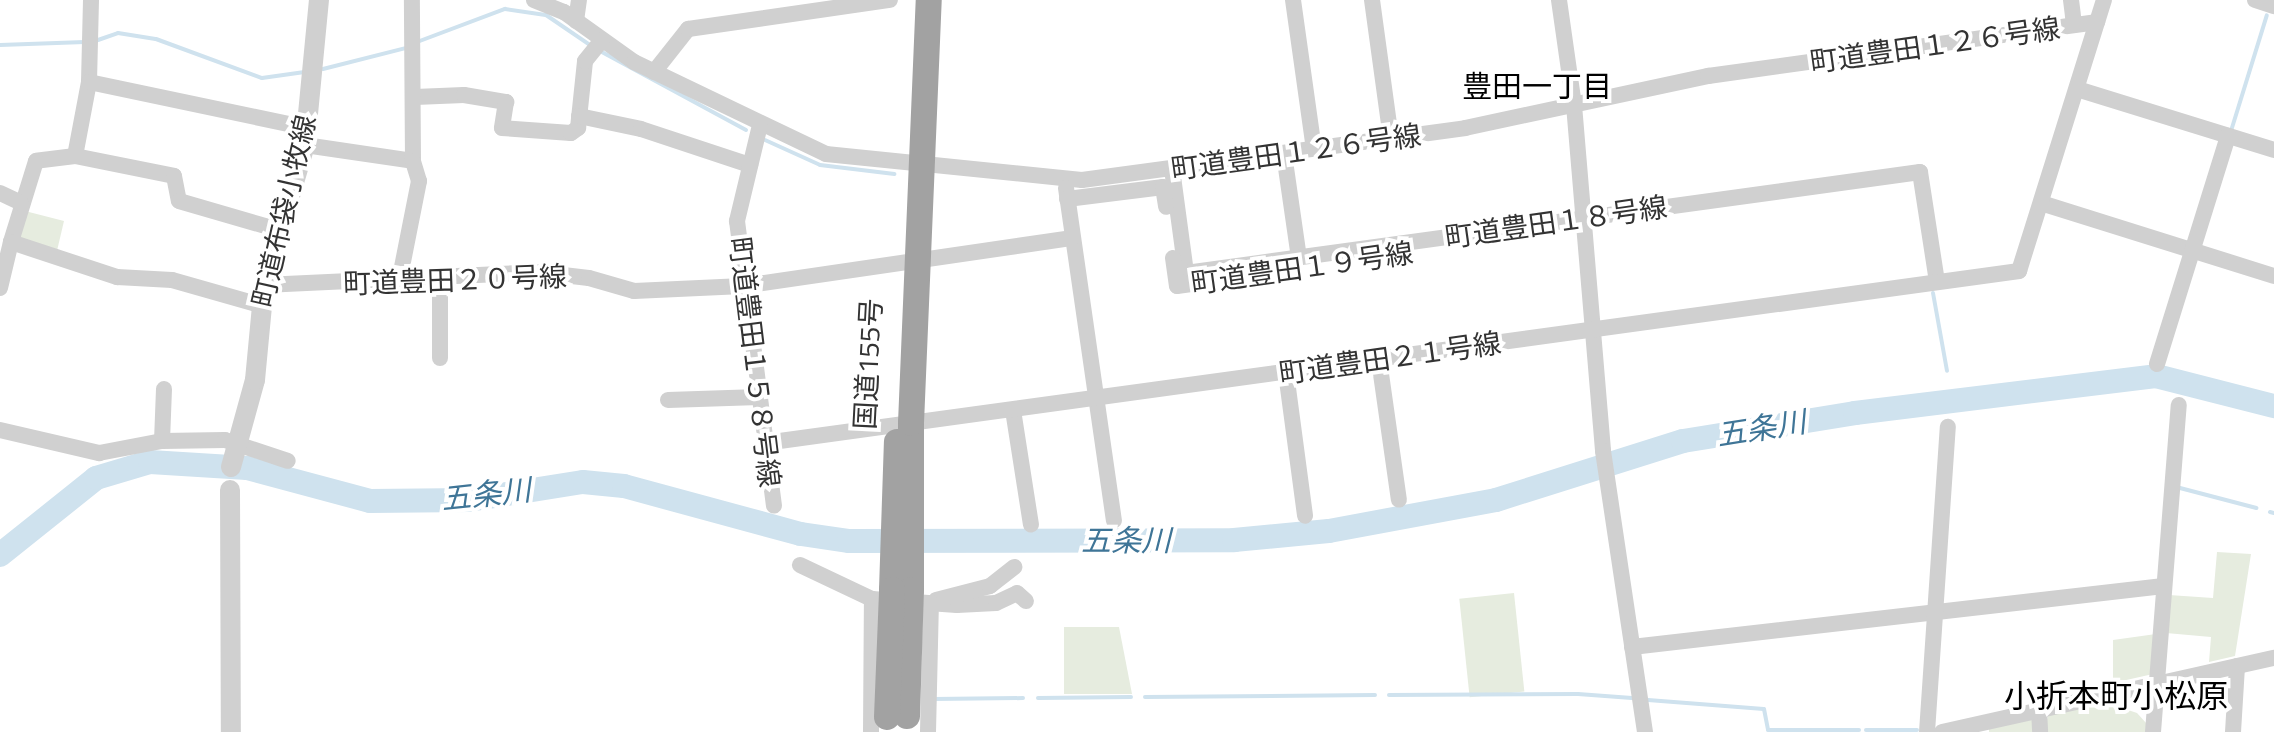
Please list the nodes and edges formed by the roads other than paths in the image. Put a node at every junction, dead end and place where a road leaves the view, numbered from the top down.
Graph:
1 (91, 0) edge
2 (319, 0) edge
3 (412, 0) edge
4 (534, 0) edge
5 (579, 0) edge
6 (890, 0) edge
7 (916, 0) edge
8 (929, 0) edge
9 (1293, 0) edge
10 (1372, 0) edge
11 (1559, 0) edge
12 (2071, 0) edge
13 (2104, 0) edge
14 (2255, 0) edge
15 (2274, 6) edge
16 (576, 21) junction
17 (2087, 24) junction
18 (602, 40) junction
19 (654, 72) junction
20 (89, 82) junction
21 (2077, 89) junction
22 (415, 97) junction
23 (1574, 105) junction
24 (579, 116) junction
25 (760, 125) junction
26 (306, 136) junction
27 (2228, 136) junction
28 (1391, 139) junction
29 (1314, 149) junction
30 (2274, 150) edge
31 (1284, 154) junction
32 (75, 156) junction
33 (413, 161) junction
34 (750, 165) junction
35 (916, 165) junction
36 (1172, 169) junction
37 (1065, 179) junction
38 (1908, 182) dead end
39 (0, 193) edge
40 (1067, 199) junction
41 (21, 203) junction
42 (2041, 203) junction
43 (1585, 224) junction
44 (279, 230) junction
45 (1073, 238) junction
46 (11, 242) junction
47 (2192, 250) junction
48 (1299, 258) junction
49 (912, 261) junction
50 (440, 276) junction
51 (2274, 276) edge
52 (400, 277) junction
53 (1937, 282) junction
54 (264, 285) junction
55 (743, 286) junction
56 (0, 288) edge
57 (260, 305) junction
58 (1594, 330) junction
59 (440, 358) dead end
60 (1379, 360) junction
61 (2157, 364) dead end
62 (1286, 373) junction
63 (164, 389) dead end
64 (759, 397) junction
65 (1096, 399) junction
66 (668, 400) dead end
67 (2179, 405) dead end
68 (1013, 410) junction
69 (904, 425) junction
70 (1948, 427) dead end
71 (0, 430) edge
72 (162, 441) junction
73 (765, 443) junction
74 (233, 452) junction
75 (288, 461) dead end
76 (230, 490) joint
77 (1399, 500) dead end
78 (774, 506) dead end
79 (1305, 516) dead end
80 (1114, 521) dead end
81 (1031, 525) dead end
82 (800, 565) dead end
83 (1014, 567) dead end
84 (2164, 586) junction
85 (902, 589) junction
86 (1026, 601) dead end
87 (1935, 613) junction
88 (1632, 647) junction
89 (2274, 658) edge
90 (2237, 666) junction
91 (2157, 683) junction
92 (2039, 710) junction
93 (898, 727) edge
94 (231, 732) edge
95 (1645, 732) edge
96 (1927, 732) edge
97 (1942, 732) edge
98 (2040, 732) edge
99 (2153, 732) edge
100 (2233, 732) edge

1 - 20 street
2 - 26 street, 町道布袋小牧線
3 - 22 street
4 - 16 street, 町道豊田１２６号線
5 - 16 street
6 - 19 street
7 - 35 highway, 国道155号
8 - 35 highway, 国道155号
9 - 29 street
10 - 28 street
11 - 23 street
12 - 17 street
13 - 17 street
14 - 15 street
16 - 18 street, 町道豊田１２６号線
17 - 21 street
17 - 23 street, 町道豊田１２６号線
18 - 19 street, 町道豊田１２６号線
18 - 24 street
19 - 25 street, 町道豊田１２６号線
20 - 26 street
20 - 32 street
21 - 27 street
21 - 42 street
22 - 24 street
22 - 33 street
23 - 28 street, 町道豊田１２６号線
23 - 43 street
24 - 34 street
25 - 34 street, 町道豊田１５８号線
25 - 35 street, 町道豊田１２６号線
26 - 33 street
26 - 44 street, 町道布袋小牧線
27 - 30 street
27 - 47 street
28 - 29 street, 町道豊田１２６号線
29 - 31 street, 町道豊田１２６号線
31 - 36 street, 町道豊田１２６号線
31 - 48 street
32 - 41 street
32 - 44 street
33 - 52 street
34 - 55 street, 町道豊田１５８号線
35 - 37 street, 町道豊田１２６号線
35 - 49 highway, 国道155号
36 - 37 street, 町道豊田１２６号線
36 - 48 street, 町道豊田１８号線
37 - 40 street
38 - 43 street, 町道豊田１９号線
39 - 41 street
40 - 43 street, 町道豊田１９号線
40 - 45 street
41 - 46 street
42 - 47 street
42 - 53 street, 町道豊田２１号線
43 - 48 street, 町道豊田１８号線
43 - 53 street, 町道豊田１８号線
43 - 58 street
44 - 54 street, 町道布袋小牧線
45 - 49 street, 町道豊田２０号線
45 - 65 street
46 - 56 street
46 - 57 street
47 - 51 street
47 - 61 street
49 - 55 street, 町道豊田２０号線
49 - 69 highway, 国道155号
50 - 52 street, 町道豊田２０号線
50 - 55 street, 町道豊田２０号線
50 - 59 street
52 - 54 street, 町道豊田２０号線
53 - 58 street, 町道豊田２１号線
54 - 57 street, 町道布袋小牧線
55 - 64 street, 町道豊田１５８号線
57 - 74 street, 町道布袋小牧線
58 - 60 street, 町道豊田２１号線
58 - 88 street
60 - 62 street, 町道豊田２１号線
60 - 77 street
62 - 65 street, 町道豊田２１号線
62 - 79 street
63 - 72 street
64 - 66 street
64 - 73 street, 町道豊田１５８号線
65 - 68 street, 町道豊田２１号線
65 - 80 street
67 - 84 street
68 - 69 street, 町道豊田２１号線
68 - 81 street
69 - 73 street, 町道豊田２１号線
69 - 85 highway, 国道155号
70 - 87 street
71 - 72 street
72 - 74 street
73 - 78 street, 町道豊田１５８号線
74 - 75 street
74 - 76 street
76 - 94 street
82 - 85 street
83 - 85 street
84 - 87 street
84 - 91 street
85 - 86 street
85 - 93 highway, 国道155号, bridge
85 - 93 street
87 - 88 street
87 - 96 street
88 - 95 street
89 - 90 street
90 - 91 street
90 - 100 street
91 - 92 street
91 - 99 street
92 - 97 street
92 - 98 street

